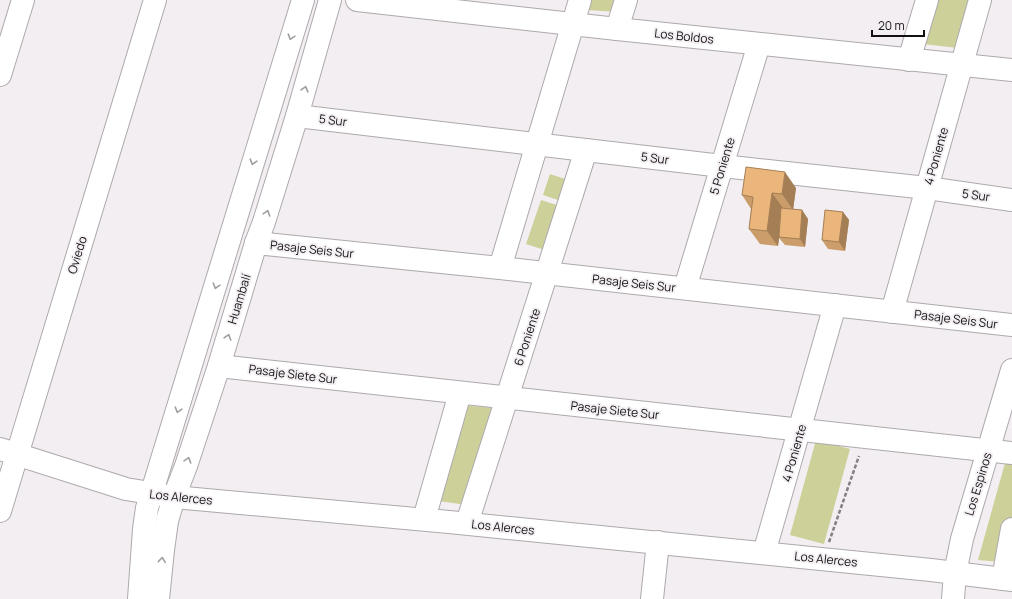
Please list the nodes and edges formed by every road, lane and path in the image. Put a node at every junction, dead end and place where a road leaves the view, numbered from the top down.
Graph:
1 (23, 0) edge
2 (155, 0) edge
3 (303, 0) edge
4 (330, 0) edge
5 (357, 0) edge
6 (580, 0) edge
7 (626, 0) edge
8 (927, 0) edge
9 (980, 0) edge
10 (573, 24) junction
11 (618, 29) junction
12 (759, 44) junction
13 (909, 60) junction
14 (962, 65) junction
15 (1012, 70) edge
16 (0, 75) edge
17 (297, 116) junction
18 (537, 144) junction
19 (586, 150) junction
20 (722, 166) junction
21 (927, 188) junction
22 (1012, 200) edge
23 (256, 244) junction
24 (500, 268) junction
25 (547, 273) junction
26 (685, 288) junction
27 (835, 305) junction
28 (892, 312) junction
29 (1012, 325) edge
30 (219, 366) junction
31 (1012, 370) edge
32 (460, 393) junction
33 (507, 398) junction
34 (800, 430) junction
35 (865, 438) junction
36 (988, 451) junction
37 (8, 452) edge
38 (1012, 453) edge
39 (152, 494) junction
40 (174, 497) junction
41 (0, 511) edge
42 (424, 519) junction
43 (467, 524) junction
44 (1012, 529) edge
45 (658, 542) junction
46 (764, 553) junction
47 (823, 559) junction
48 (955, 573) junction
49 (1008, 579) edge
50 (139, 599) edge
51 (158, 599) edge
52 (652, 599) edge
53 (953, 599) edge

1 - 16 street
2 - 37 street, Oviedo
3 -> 39 street
17 -> 4 street, Huambalí
5 - 10 street, Los Boldos
6 - 10 street
7 - 11 street
8 - 13 street
9 - 14 street, 4 Poniente
10 - 11 street, Los Boldos
10 - 18 street
11 - 12 street, Los Boldos
12 - 13 street, Los Boldos
12 - 20 street, 5 Poniente
13 - 14 street, Los Boldos
14 - 15 street, Los Boldos
14 - 21 street, 4 Poniente
17 - 18 street, 5 Sur
23 -> 17 street, Huambalí
18 - 19 street, 5 Sur
18 - 24 street
19 - 20 street, 5 Sur
19 - 25 street, 6 Poniente
20 - 21 street, 5 Sur
20 - 26 street, 5 Poniente
21 - 22 street, 5 Sur
21 - 28 street, 4 Poniente
23 - 24 street, Pasaje Seis Sur
30 -> 23 street, Huambalí
24 - 25 street, Pasaje Seis Sur
25 - 26 street, Pasaje Seis Sur
25 - 33 street, 6 Poniente
26 - 27 street, Pasaje Seis Sur
27 - 28 street, Pasaje Seis Sur
27 - 34 street, 4 Poniente
28 - 29 street, Pasaje Seis Sur
30 - 32 street, Pasaje Siete Sur
40 -> 30 street, Huambalí
31 - 36 street, Los Espinos
32 - 33 street, Pasaje Siete Sur
32 - 42 street
33 - 34 street, Pasaje Siete Sur
33 - 43 street, 6 Poniente
34 - 35 street, Pasaje Siete Sur
34 - 46 street, 4 Poniente
35 - 36 street, Pasaje Siete Sur
35 - 47 path
36 - 38 street, Pasaje Siete Sur
36 - 48 street, Los Espinos
37 - 39 street, Los Alerces
37 - 41 street, Oviedo
39 - 40 street, Los Alerces
39 - 50 street
40 - 42 street, Los Alerces
51 -> 40 street, Huambalí
42 - 43 street, Los Alerces
43 - 45 street, Los Alerces
44 - 49 street
45 - 46 street, Los Alerces
45 - 52 street
46 - 47 street, Los Alerces
47 - 48 street, Los Alerces
48 - 49 street, Los Alerces
48 - 53 street, Los Espinos

